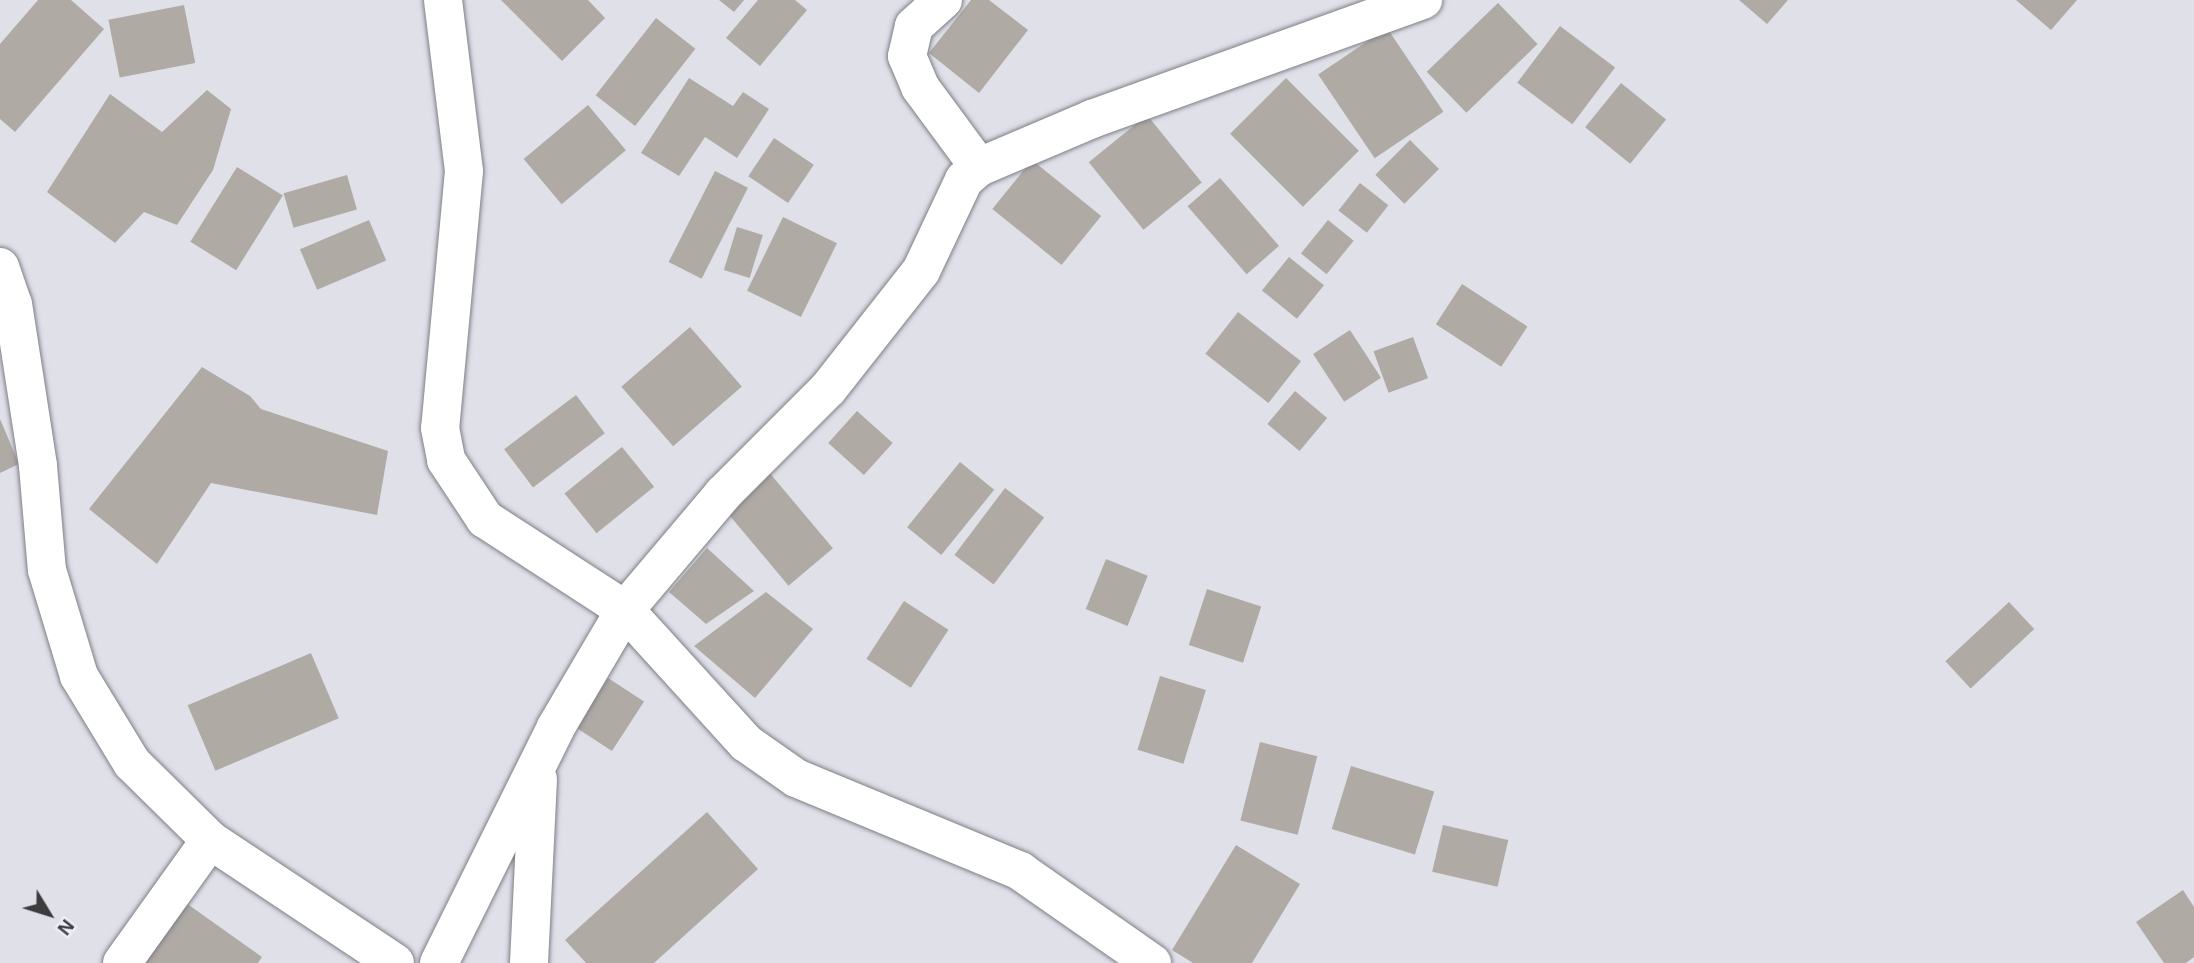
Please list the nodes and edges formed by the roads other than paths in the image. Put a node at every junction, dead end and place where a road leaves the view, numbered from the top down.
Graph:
1 (443, 0) edge
2 (943, 0) edge
3 (1423, 0) edge
4 (979, 167) junction
5 (0, 267) edge
6 (625, 610) junction
7 (556, 727) junction
8 (210, 840) junction
9 (122, 963) edge
10 (395, 963) edge
11 (439, 963) edge
12 (530, 963) edge
13 (1152, 963) edge

1 - 6 street
2 - 4 street
3 - 4 street
4 - 6 street
5 - 8 street
6 - 7 street
6 - 13 street
7 - 11 street
7 - 12 street
8 - 9 street
8 - 10 street

